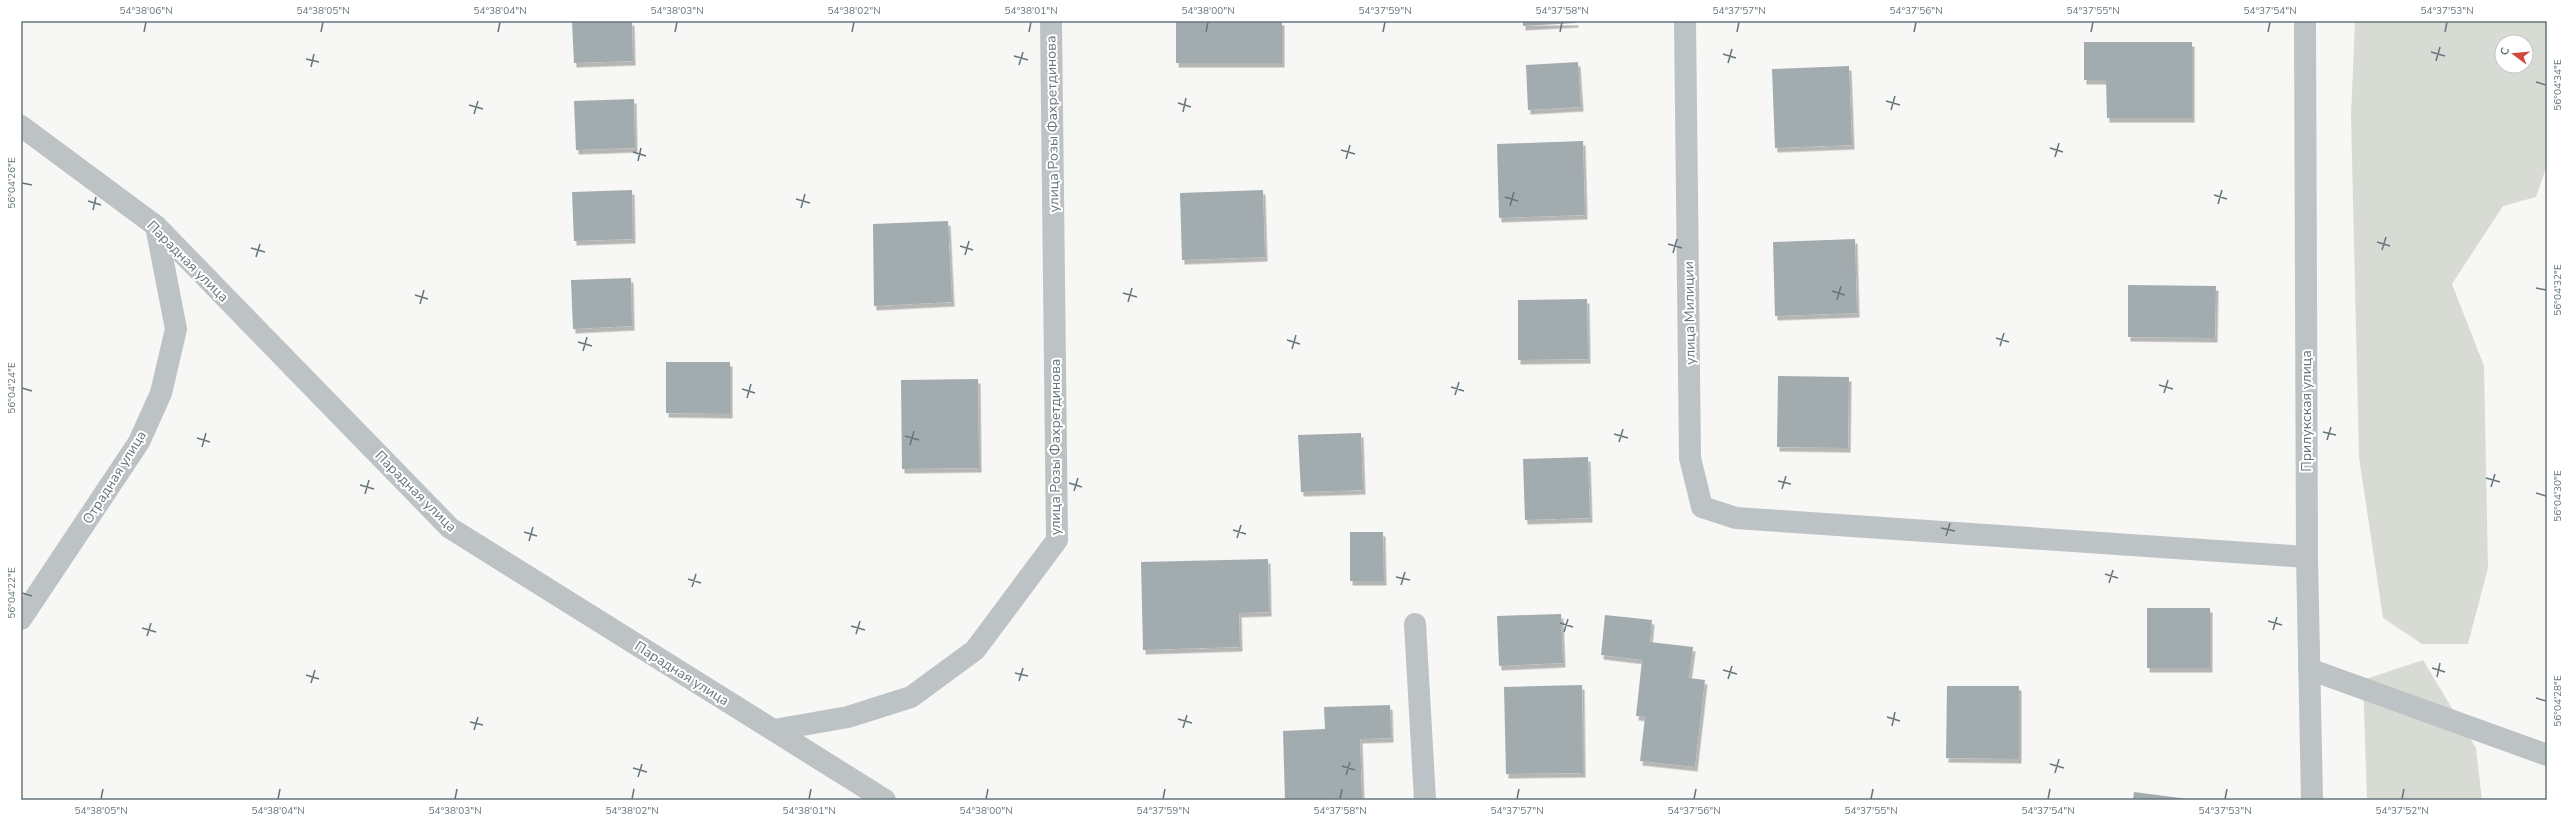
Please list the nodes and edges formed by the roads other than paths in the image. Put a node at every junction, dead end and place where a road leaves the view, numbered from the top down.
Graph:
1 (1051, 21) edge
2 (1686, 21) edge
3 (2305, 21) edge
4 (21, 126) edge
5 (156, 226) junction
6 (2307, 557) junction
7 (21, 619) edge
8 (1415, 624) dead end
9 (2309, 669) junction
10 (774, 730) junction
11 (2547, 755) edge
12 (885, 800) edge
13 (1425, 800) edge
14 (2312, 800) edge

1 - 10 street, улица Розы Фахретдинова
2 - 6 street, улица Милиции
3 - 6 street, Прилукская улица
4 - 5 street, Парадная улица
5 - 7 street, Отрадная улица
5 - 10 street, Парадная улица
6 - 9 street, Прилукская улица
8 - 13 street
9 - 11 street
9 - 14 street, Прилукская улица
10 - 12 street, Парадная улица

